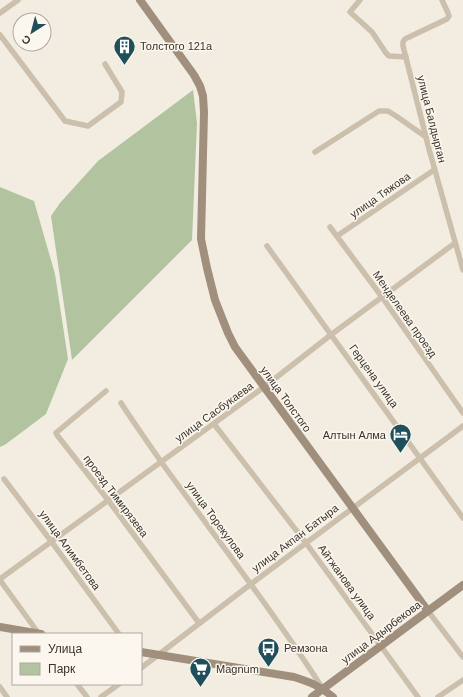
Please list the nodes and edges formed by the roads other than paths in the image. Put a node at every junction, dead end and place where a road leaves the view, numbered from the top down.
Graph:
1 (18, 0) edge
2 (140, 0) edge
3 (360, 0) edge
4 (442, 0) edge
5 (0, 13) edge
6 (0, 35) edge
7 (406, 57) junction
8 (105, 64) dead end
9 (426, 137) junction
10 (315, 152) dead end
11 (434, 170) junction
12 (330, 227) dead end
13 (337, 236) junction
14 (455, 243) junction
15 (268, 246) dead end
16 (463, 270) edge
17 (382, 297) junction
18 (332, 334) junction
19 (264, 387) junction
20 (106, 391) dead end
21 (121, 403) dead end
22 (463, 413) edge
23 (214, 424) junction
24 (463, 426) edge
25 (420, 458) junction
26 (162, 462) junction
27 (4, 479) dead end
28 (108, 500) junction
29 (352, 508) junction
30 (463, 518) edge
31 (51, 541) junction
32 (306, 542) junction
33 (0, 580) edge
34 (251, 584) junction
35 (463, 585) edge
36 (428, 611) junction
37 (199, 623) junction
38 (0, 627) edge
39 (34, 633) edge
40 (39, 633) edge
41 (118, 633) edge
42 (381, 646) junction
43 (142, 652) edge
44 (158, 655) junction
45 (463, 657) edge
46 (142, 667) edge
47 (463, 680) edge
48 (78, 685) edge
49 (118, 685) edge
50 (0, 688) edge
51 (323, 689) junction
52 (7, 697) edge
53 (87, 697) edge
54 (101, 697) edge
55 (312, 697) edge
56 (333, 697) edge
57 (418, 697) edge
58 (438, 697) edge

1 - 5 street
2 - 19 street, улица Толстого
3 - 7 street
4 - 7 street, улица Балдырган
6 - 8 street
7 - 9 street, улица Балдырган
9 - 10 street
9 - 11 street, улица Балдырган
11 - 13 street, улица Тяжова
11 - 14 street, улица Балдырган
12 - 13 street, Менделеева проезд
13 - 17 street, Менделеева проезд
14 - 16 street, улица Балдырган
14 - 17 street, улица Сасбукаева
15 - 18 street, Герцена улица
17 - 18 street, улица Сасбукаева
17 - 22 street, Менделеева проезд
18 - 19 street, улица Сасбукаева
18 - 25 street, Герцена улица
19 - 23 street, улица Сасбукаева
19 - 29 street, улица Толстого
20 - 28 street, проезд Тимирязева
21 - 26 street, улица Торекулова
23 - 26 street, улица Сасбукаева
23 - 32 street, Айтжанова улица
24 - 25 street, улица Акпан Батыра
25 - 29 street, улица Акпан Батыра
25 - 30 street, Герцена улица
26 - 28 street, улица Сасбукаева
26 - 34 street, улица Торекулова
27 - 31 street, улица Алимбетова
28 - 31 street, улица Сасбукаева
28 - 37 street, проезд Тимирязева
29 - 32 street, улица Акпан Батыра
29 - 36 street, улица Толстого
31 - 33 street, улица Сасбукаева
31 - 41 street, улица Алимбетова
32 - 34 street, улица Акпан Батыра
32 - 42 street, Айтжанова улица
33 - 40 street
34 - 37 street, улица Акпан Батыра
34 - 51 street, улица Торекулова
35 - 36 street, улица Адырбекова
36 - 42 street, улица Адырбекова
36 - 45 street, улица Толстого
37 - 44 street, улица Акпан Батыра
38 - 39 street
42 - 51 street, улица Адырбекова
42 - 57 street, Айтжанова улица
43 - 44 street
44 - 46 street, улица Акпан Батыра
44 - 51 street
47 - 58 street
48 - 53 street
49 - 54 street
50 - 52 street
51 - 55 street, улица Адырбекова
51 - 56 street

